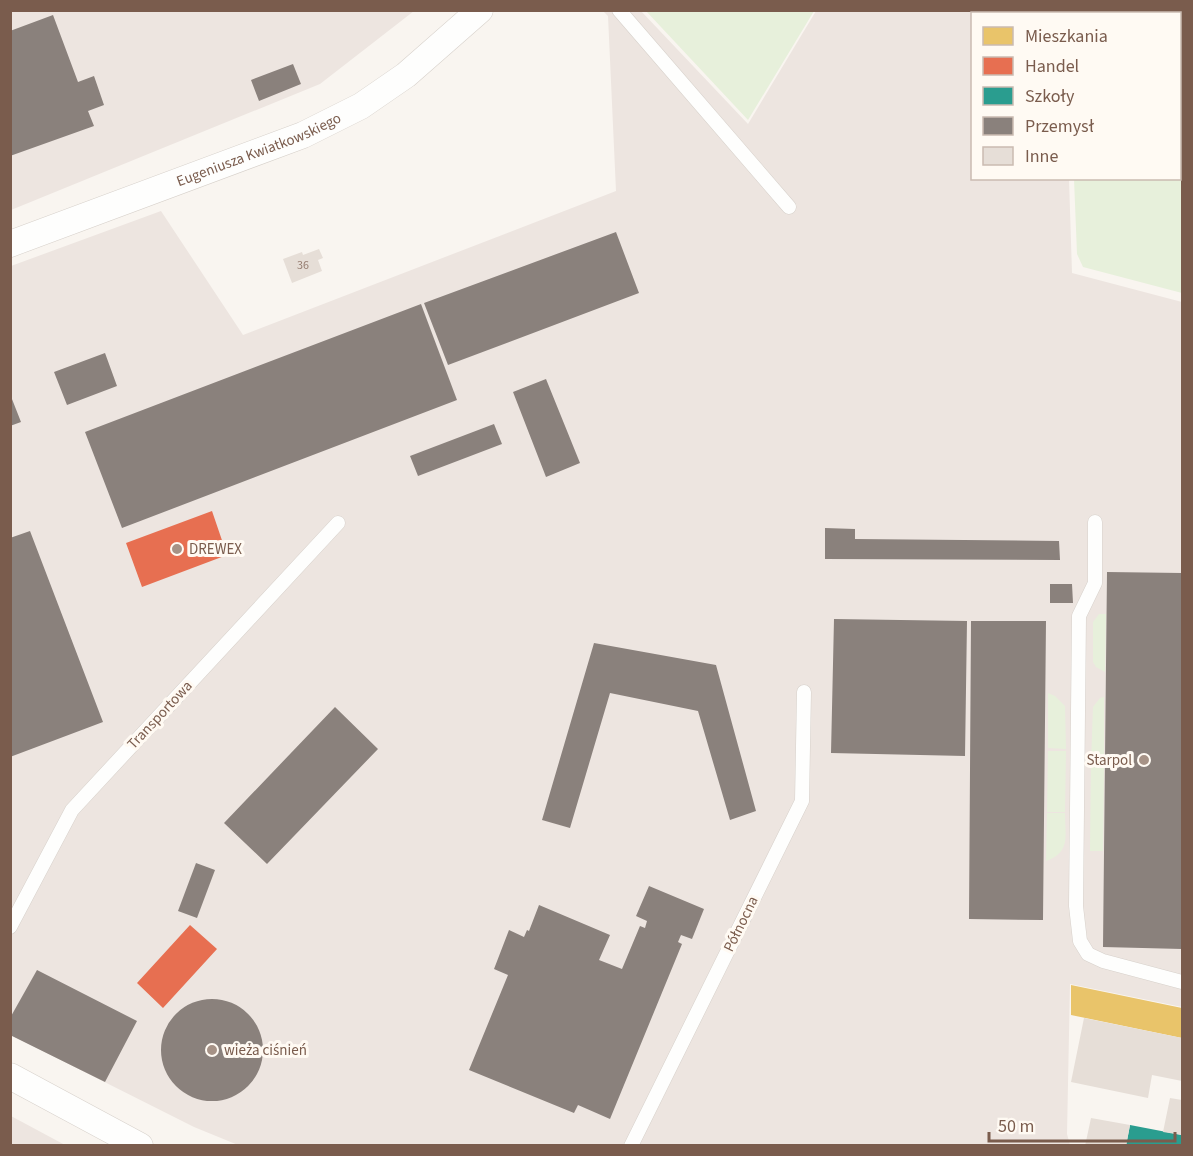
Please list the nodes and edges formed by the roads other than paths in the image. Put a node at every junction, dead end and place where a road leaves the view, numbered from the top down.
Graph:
1 (480, 10) edge
2 (619, 10) edge
3 (789, 207) dead end
4 (10, 244) edge
5 (1095, 522) dead end
6 (338, 523) dead end
7 (804, 692) dead end
8 (10, 927) edge
9 (1182, 982) edge
10 (10, 1076) edge
11 (141, 1146) edge
12 (631, 1146) edge

1 - 4 street, Eugeniusza Kwiatkowskiego
2 - 3 lane
5 - 9 lane
6 - 8 lane, Transportowa
7 - 12 lane, Północna
10 - 11 street

